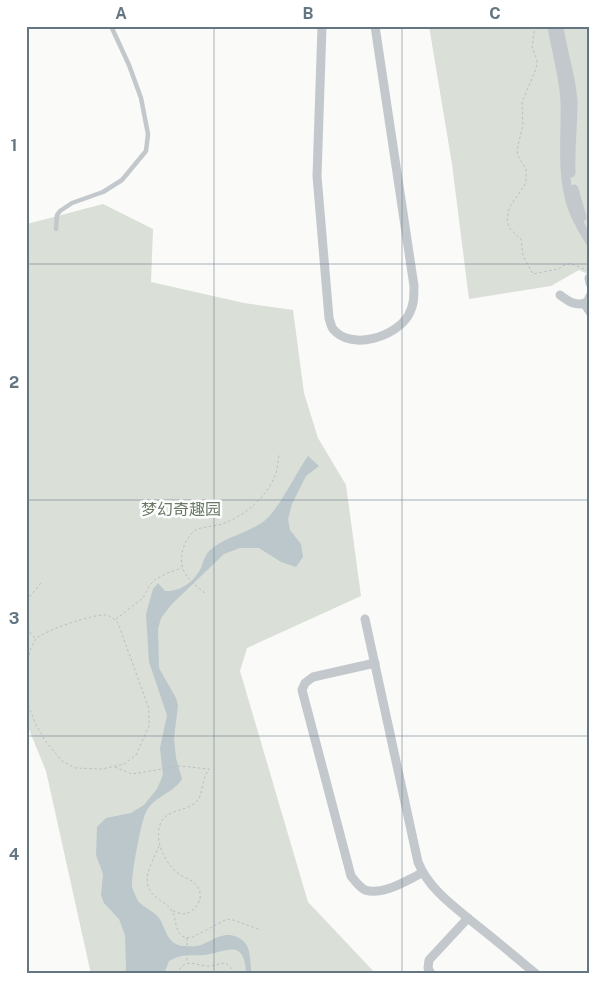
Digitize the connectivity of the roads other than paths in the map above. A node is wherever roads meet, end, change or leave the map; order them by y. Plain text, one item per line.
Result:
1 (111, 26) edge
2 (322, 26) edge
3 (375, 26) edge
4 (552, 26) edge
5 (558, 26) edge
6 (56, 229) dead end
7 (590, 230) edge
8 (590, 242) edge
9 (589, 278) edge
10 (590, 283) edge
11 (560, 295) dead end
12 (587, 299) edge
13 (590, 312) edge
14 (365, 619) dead end
15 (375, 663) junction
16 (422, 873) junction
17 (468, 918) junction
18 (431, 974) edge
19 (536, 974) edge

1 - 6 lane
2 - 3 street
4 - 8 street
5 - 7 street
9 - 10 street
11 - 12 street
12 - 13 street
14 - 15 street
15 - 16 street
15 - 16 street
16 - 17 street
17 - 18 street
17 - 19 street

